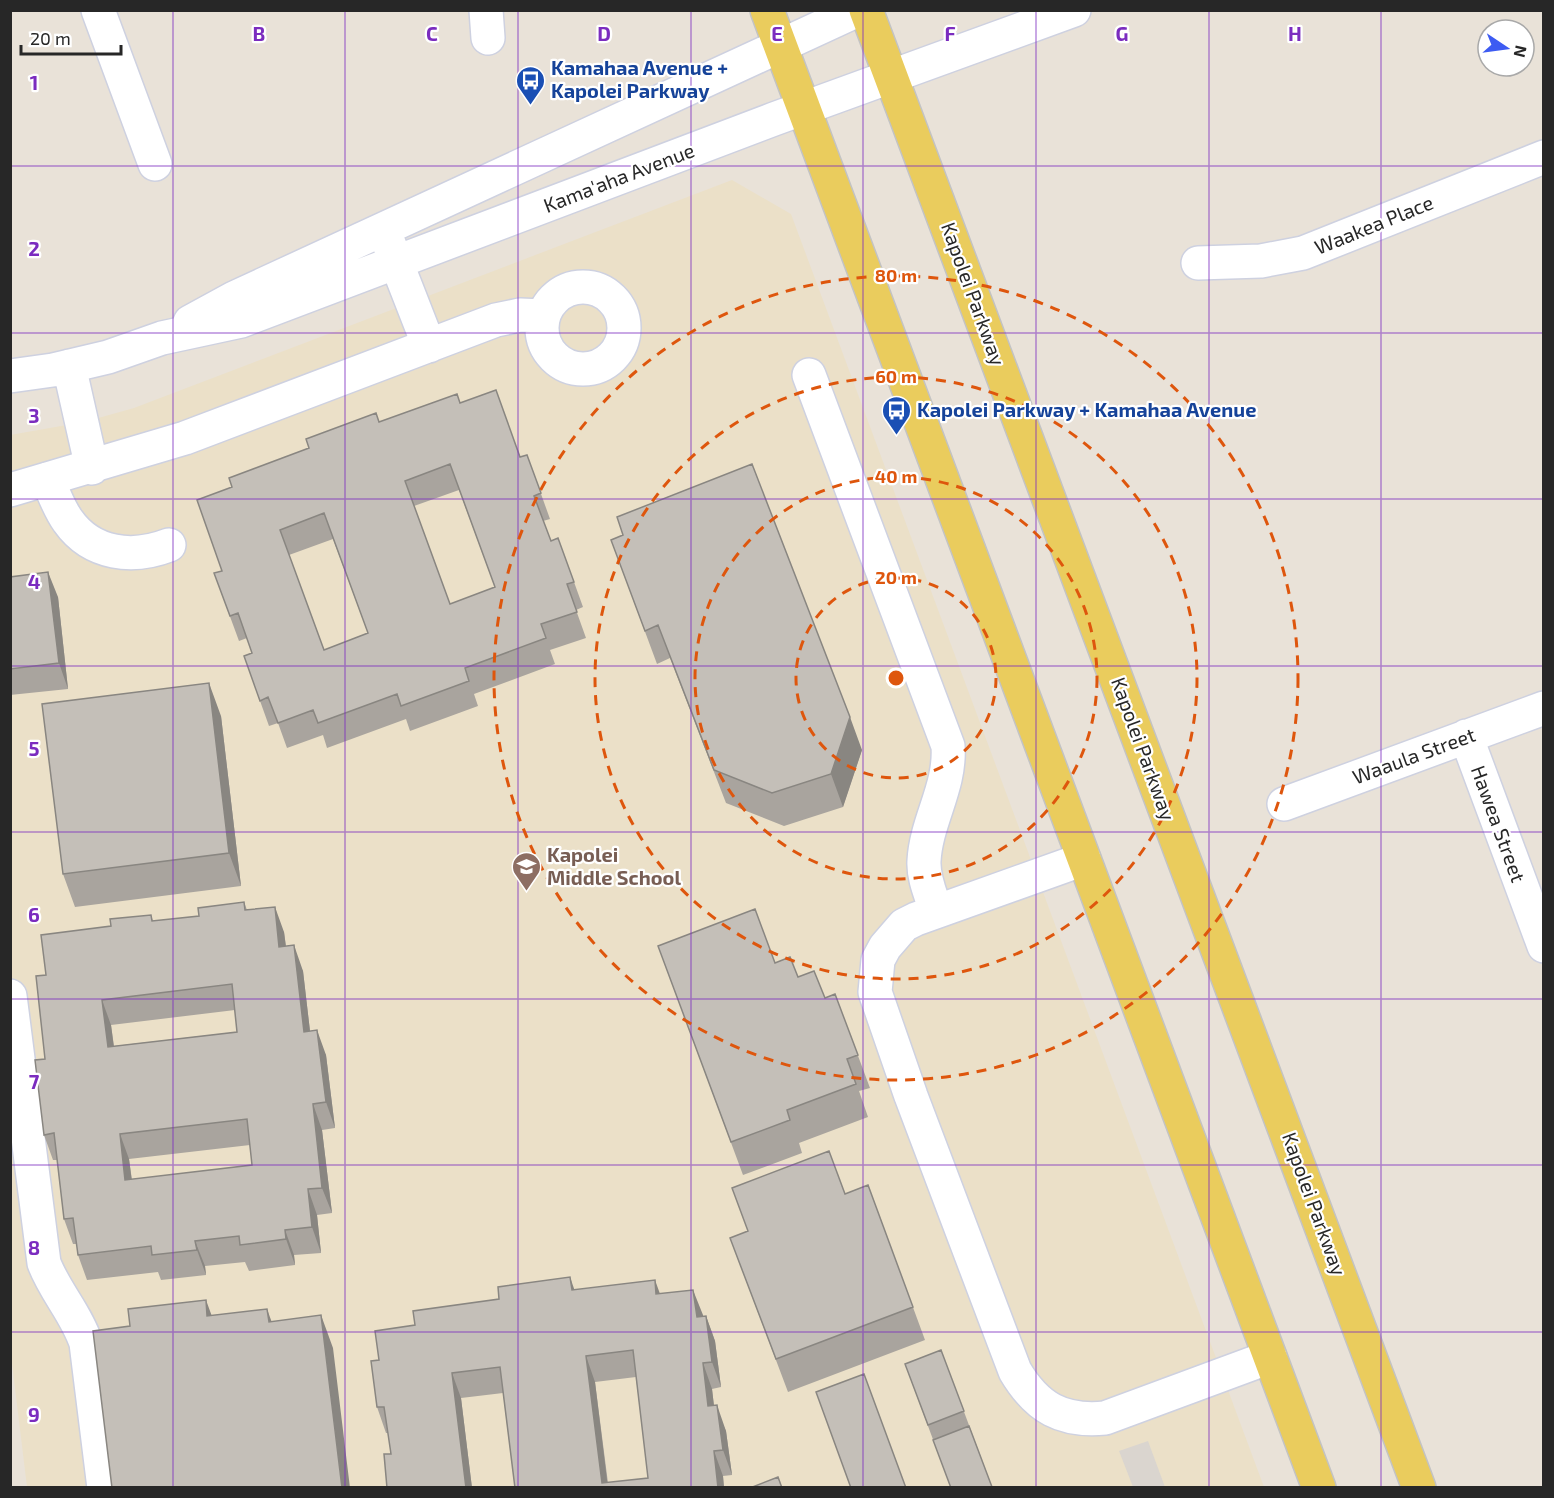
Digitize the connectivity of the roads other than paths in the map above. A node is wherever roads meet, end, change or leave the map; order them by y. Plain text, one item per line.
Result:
1 (98, 10) edge
2 (767, 10) edge
3 (858, 10) edge
4 (866, 10) edge
5 (1074, 10) edge
6 (780, 45) junction
7 (892, 78) junction
8 (804, 109) junction
9 (1544, 157) edge
10 (155, 164) dead end
11 (383, 229) junction
12 (396, 263) junction
13 (1198, 263) dead end
14 (543, 316) dead end
15 (162, 338) junction
16 (429, 346) junction
17 (69, 366) junction
18 (809, 375) dead end
19 (10, 376) edge
20 (92, 468) junction
21 (47, 480) junction
22 (10, 490) edge
23 (169, 545) dead end
24 (1544, 708) edge
25 (1466, 736) junction
26 (1284, 804) dead end
27 (1084, 859) junction
28 (936, 911) junction
29 (1544, 946) edge
30 (10, 996) edge
31 (1270, 1357) junction
32 (104, 1488) edge
33 (1319, 1488) edge
34 (1419, 1488) edge

1 - 10 street
2 - 6 main road
3 - 6 street, Kama'aha Avenue
4 - 7 main road, Kapolei Parkway
5 - 7 street, Kama'aha Avenue
6 - 8 main road
6 - 11 street, Kama'aha Avenue
7 - 8 street, Kama'aha Avenue
7 - 34 main road, Kapolei Parkway
8 - 12 street, Kama'aha Avenue
8 - 27 main road
9 - 13 street, Waakea Place
11 - 12 street
11 - 15 street, Kama'aha Avenue
12 - 15 street, Kama'aha Avenue
12 - 16 street
14 - 16 street
15 - 17 street, Kama'aha Avenue
16 - 20 street
17 - 19 street, Kama'aha Avenue
17 - 20 street
18 - 28 street
20 - 21 street
21 - 22 street
21 - 23 street
24 - 25 street, Waaula Street
25 - 26 street, Waaula Street
25 - 29 street, Hawea Street
27 - 28 street
27 - 31 main road
28 - 31 street
30 - 32 street
31 - 33 main road

